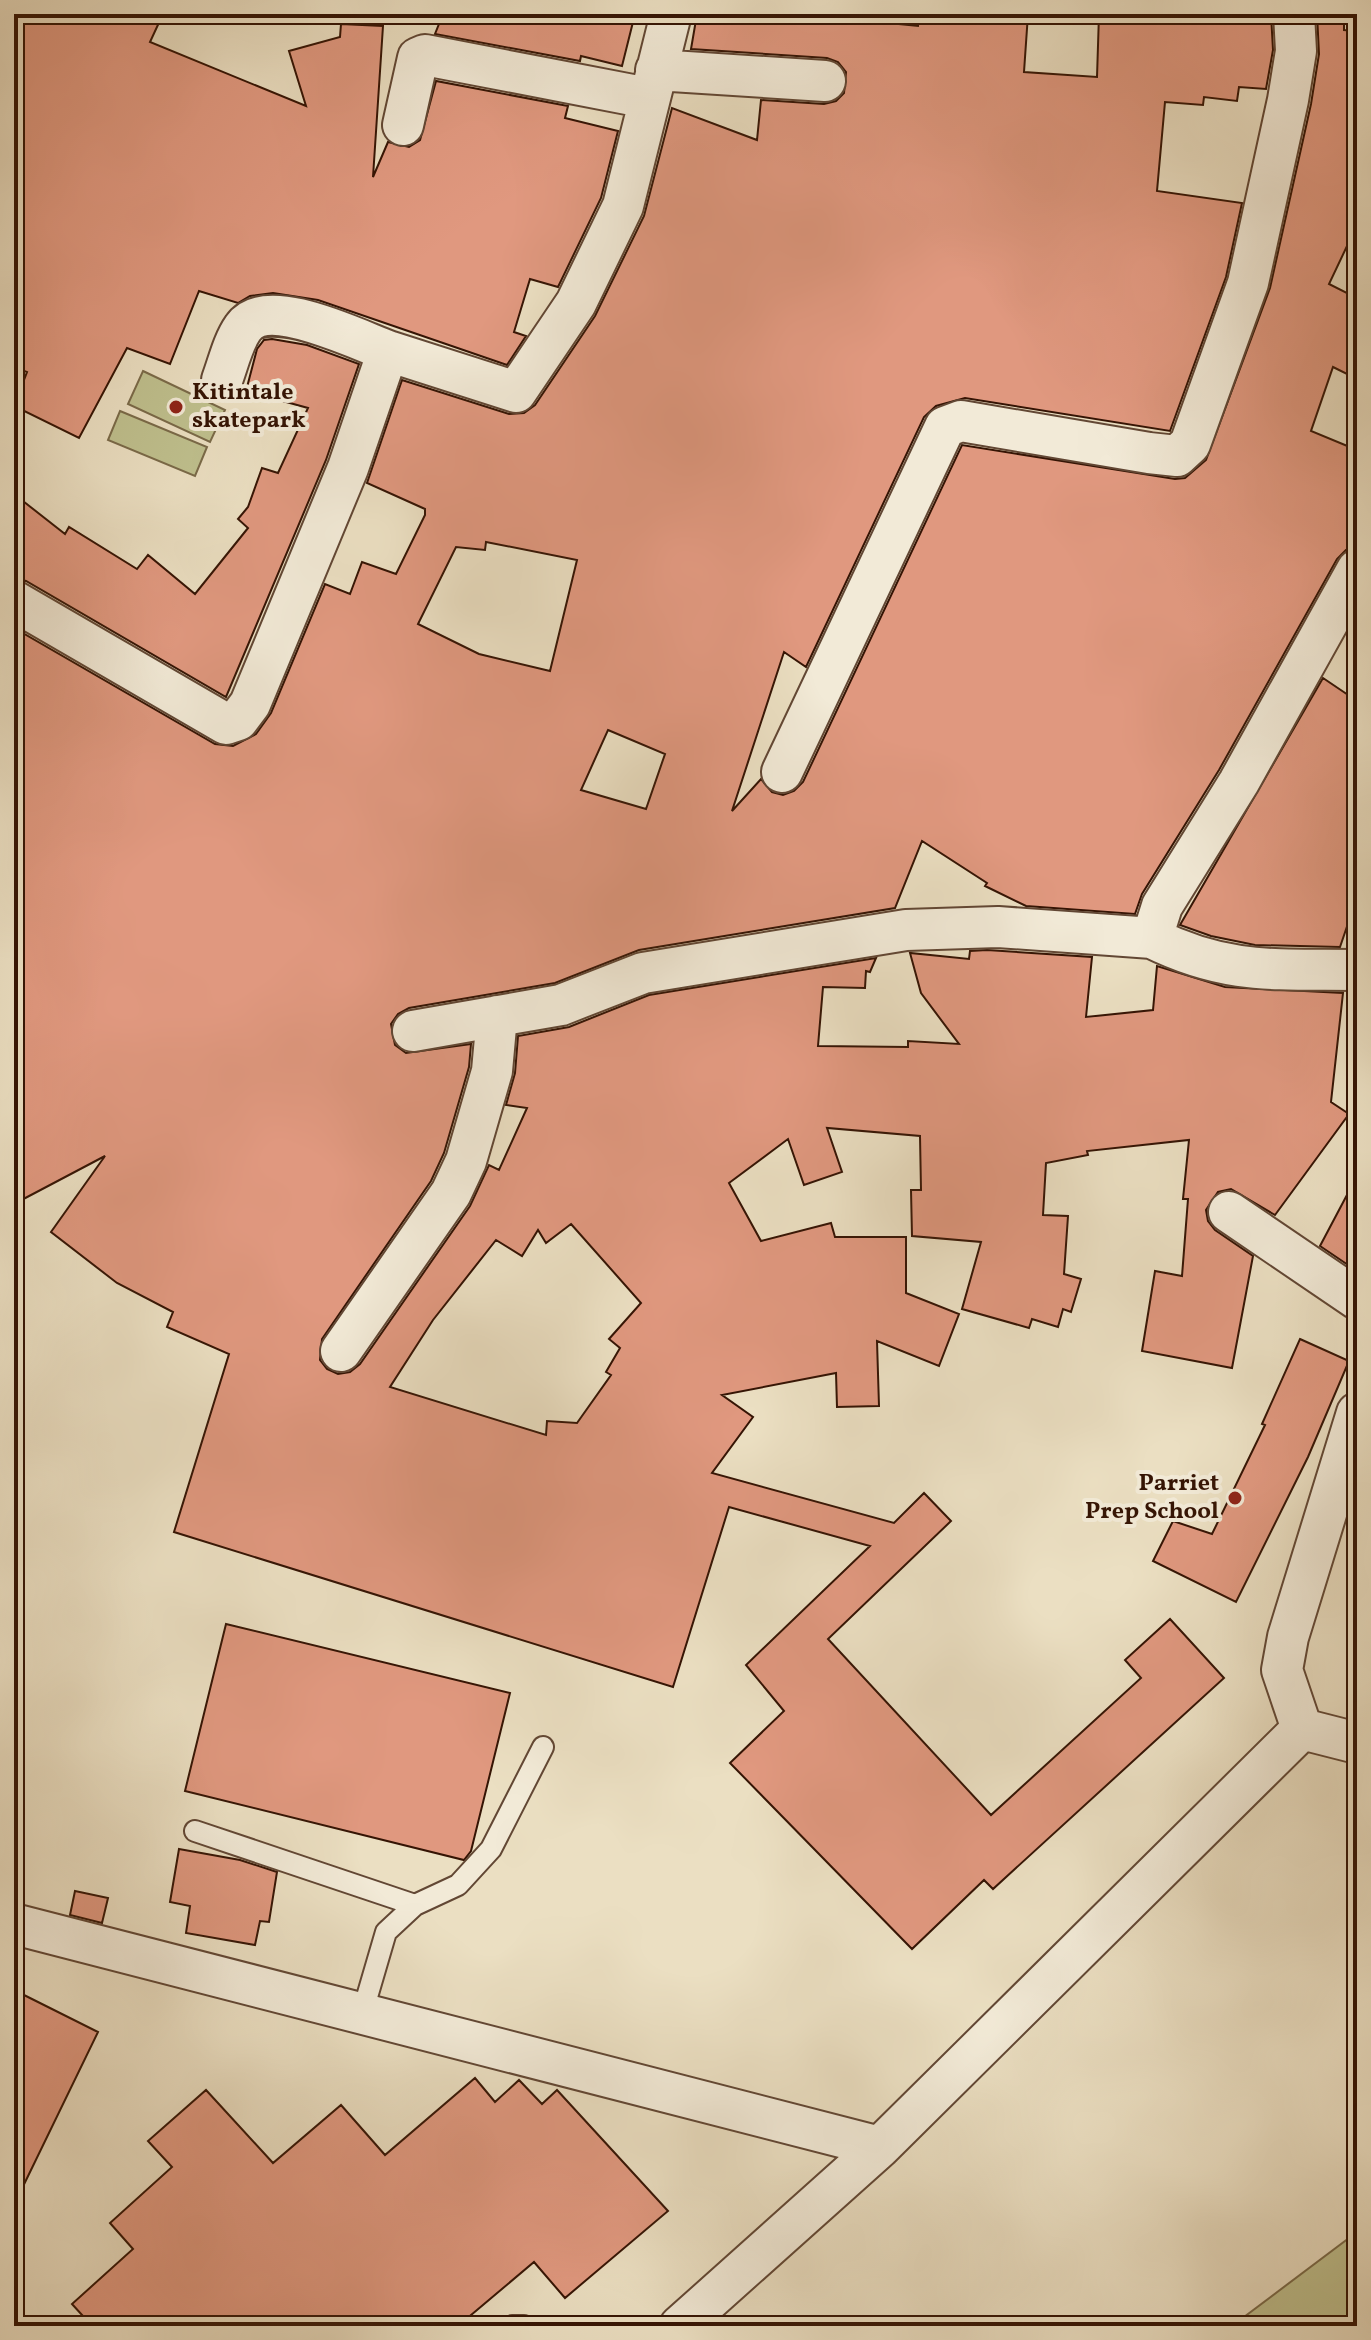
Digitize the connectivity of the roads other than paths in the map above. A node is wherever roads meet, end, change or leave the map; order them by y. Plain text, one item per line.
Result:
1 (671, 14) edge
2 (1294, 14) edge
3 (825, 81) dead end
4 (652, 84) junction
5 (403, 125) dead end
6 (388, 351) junction
7 (222, 380) dead end
8 (1357, 570) edge
9 (14, 601) edge
10 (782, 772) dead end
11 (1152, 938) junction
12 (1357, 970) edge
13 (497, 1016) junction
14 (413, 1031) dead end
15 (1229, 1212) dead end
16 (1357, 1299) edge
17 (341, 1351) dead end
18 (1357, 1413) edge
19 (1302, 1729) junction
20 (1357, 1743) edge
21 (543, 1747) dead end
22 (195, 1831) dead end
23 (415, 1905) junction
24 (14, 1924) edge
25 (362, 2014) junction
26 (880, 2147) junction
27 (512, 2326) edge
28 (524, 2326) edge
29 (680, 2326) edge

1 - 4 street
2 - 10 street
3 - 4 street
4 - 5 street
4 - 6 street
6 - 7 street
6 - 9 street
8 - 11 street
11 - 12 street
11 - 13 street
13 - 14 street
13 - 17 street
15 - 16 street
18 - 19 street
19 - 20 street
19 - 26 street
21 - 23 lane
22 - 23 lane
23 - 25 lane
24 - 25 street
25 - 26 street
26 - 29 street
27 - 28 lane

